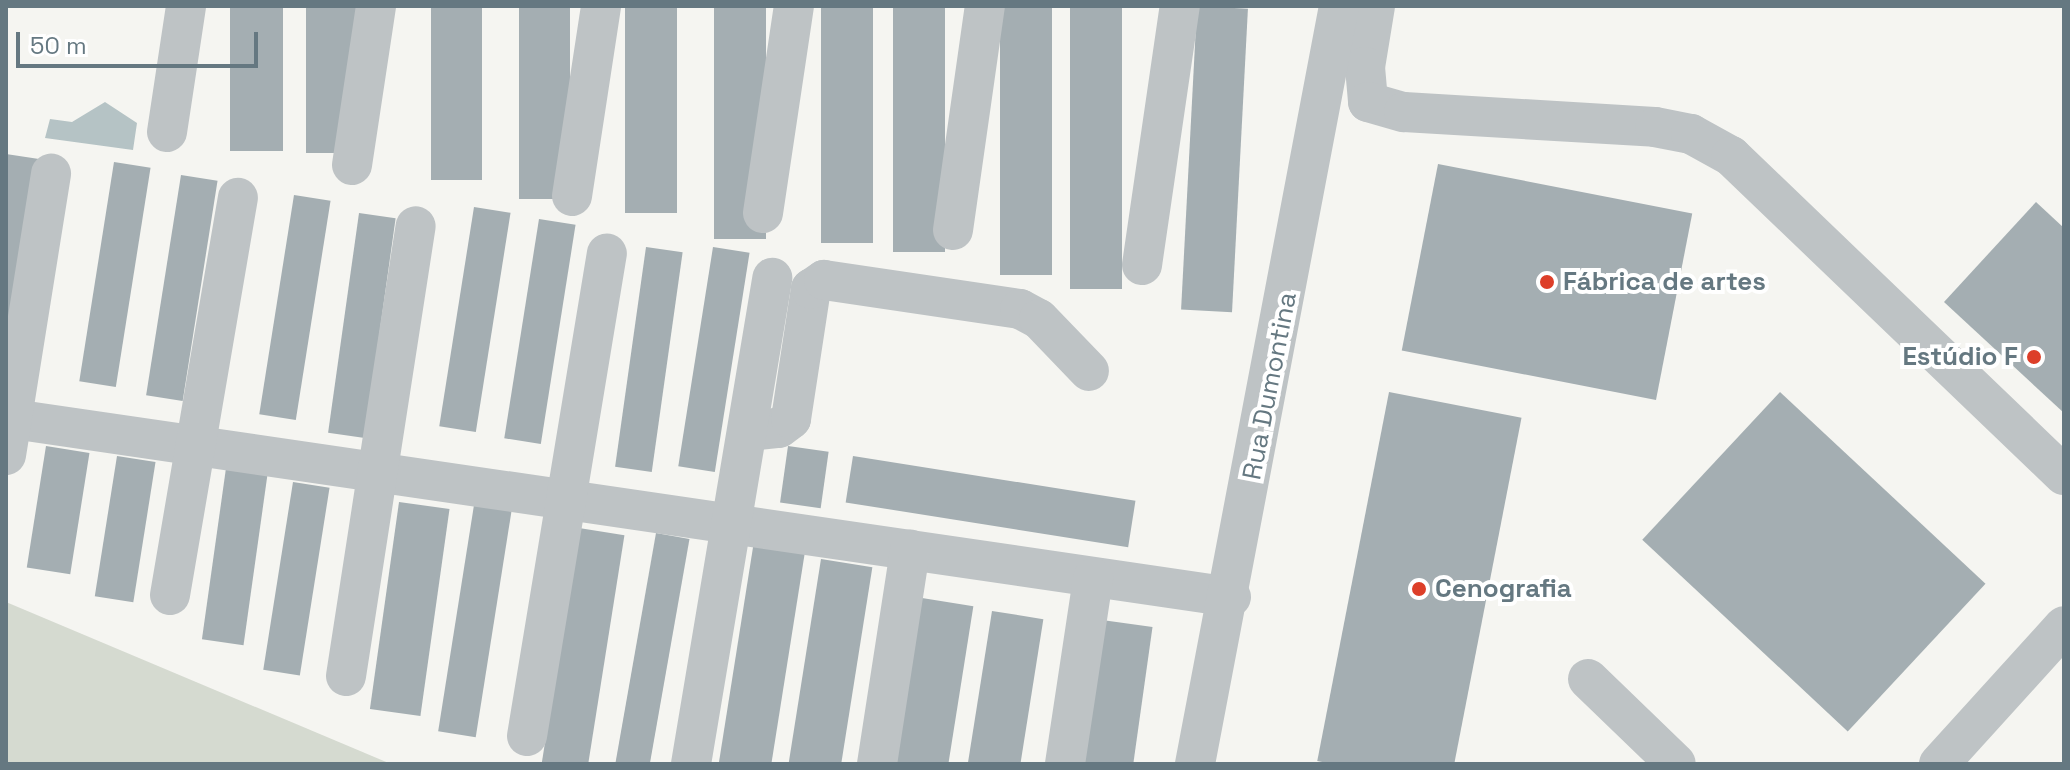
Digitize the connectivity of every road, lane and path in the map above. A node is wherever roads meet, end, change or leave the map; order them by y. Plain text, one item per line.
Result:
1 (186, 6) edge
2 (376, 6) edge
3 (601, 6) edge
4 (794, 6) edge
5 (985, 6) edge
6 (1180, 6) edge
7 (1339, 6) edge
8 (1375, 6) edge
9 (167, 132) dead end
10 (352, 165) dead end
11 (51, 174) dead end
12 (572, 196) dead end
13 (238, 198) dead end
14 (763, 213) dead end
15 (416, 226) dead end
16 (953, 230) dead end
17 (607, 254) dead end
18 (1142, 265) dead end
19 (772, 278) dead end
20 (1089, 371) dead end
21 (8, 431) edge
22 (748, 431) junction
23 (199, 443) junction
24 (377, 471) junction
25 (2064, 475) edge
26 (566, 503) junction
27 (733, 523) junction
28 (910, 550) junction
29 (1093, 578) junction
30 (170, 595) dead end
31 (1231, 597) junction
32 (2064, 626) edge
33 (346, 676) dead end
34 (1588, 679) dead end
35 (527, 736) dead end
36 (691, 764) edge
37 (877, 764) edge
38 (1065, 764) edge
39 (1195, 764) edge
40 (1676, 764) edge
41 (1939, 764) edge

1 - 9 street
2 - 10 street
3 - 12 street
4 - 14 street
5 - 16 street
6 - 18 street
7 - 31 street, Rua Dumontina
8 - 25 street
11 - 21 street
13 - 23 street
15 - 24 street
17 - 26 street
19 - 22 street
20 - 22 street
21 - 23 street
22 - 27 street
23 - 24 street
23 - 30 street
24 - 26 street
24 - 33 street
26 - 27 street
26 - 35 street
27 - 28 street
27 - 36 street
28 - 29 street
28 - 37 street
29 - 31 street
29 - 38 street
31 - 39 street, Rua Dumontina
32 - 41 street
34 - 40 street

